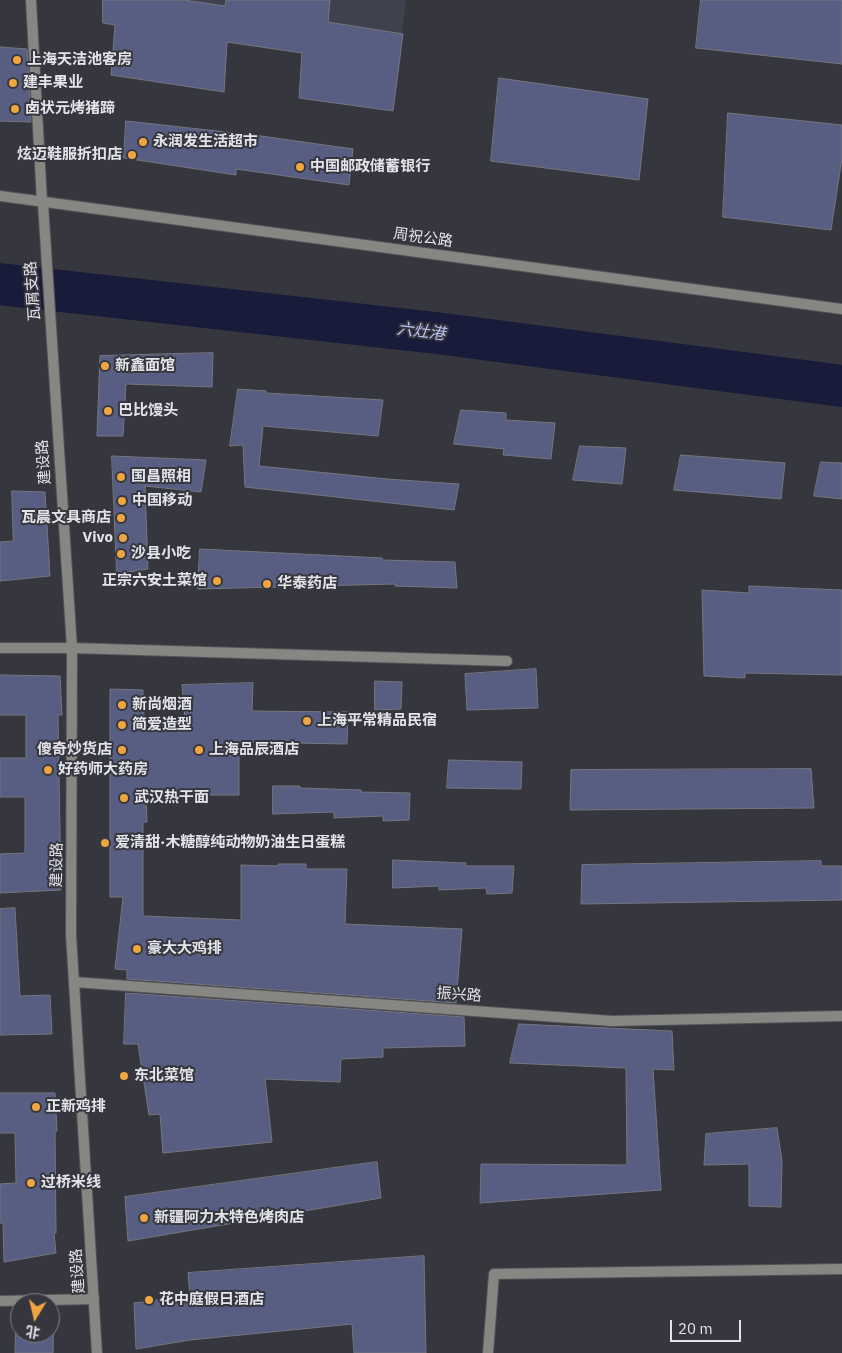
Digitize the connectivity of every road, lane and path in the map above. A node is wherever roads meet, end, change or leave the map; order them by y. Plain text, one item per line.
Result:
1 (31, 0) edge
2 (0, 196) edge
3 (42, 203) junction
4 (842, 309) edge
5 (54, 378) joint
6 (0, 648) edge
7 (72, 648) junction
8 (507, 661) dead end
9 (74, 982) junction
10 (842, 1016) edge
11 (842, 1269) edge
12 (94, 1299) junction
13 (0, 1301) edge
14 (97, 1353) edge
15 (488, 1353) edge

1 - 3 street
2 - 3 street, 周祝公路
3 - 4 street, 周祝公路
3 - 5 street, 瓦屑支路
5 - 7 street, 建设路
6 - 7 street
7 - 8 street
7 - 9 street, 建设路
9 - 10 street, 振兴路
9 - 12 street, 建设路
11 - 15 street
12 - 13 street
12 - 14 street, 建设路

